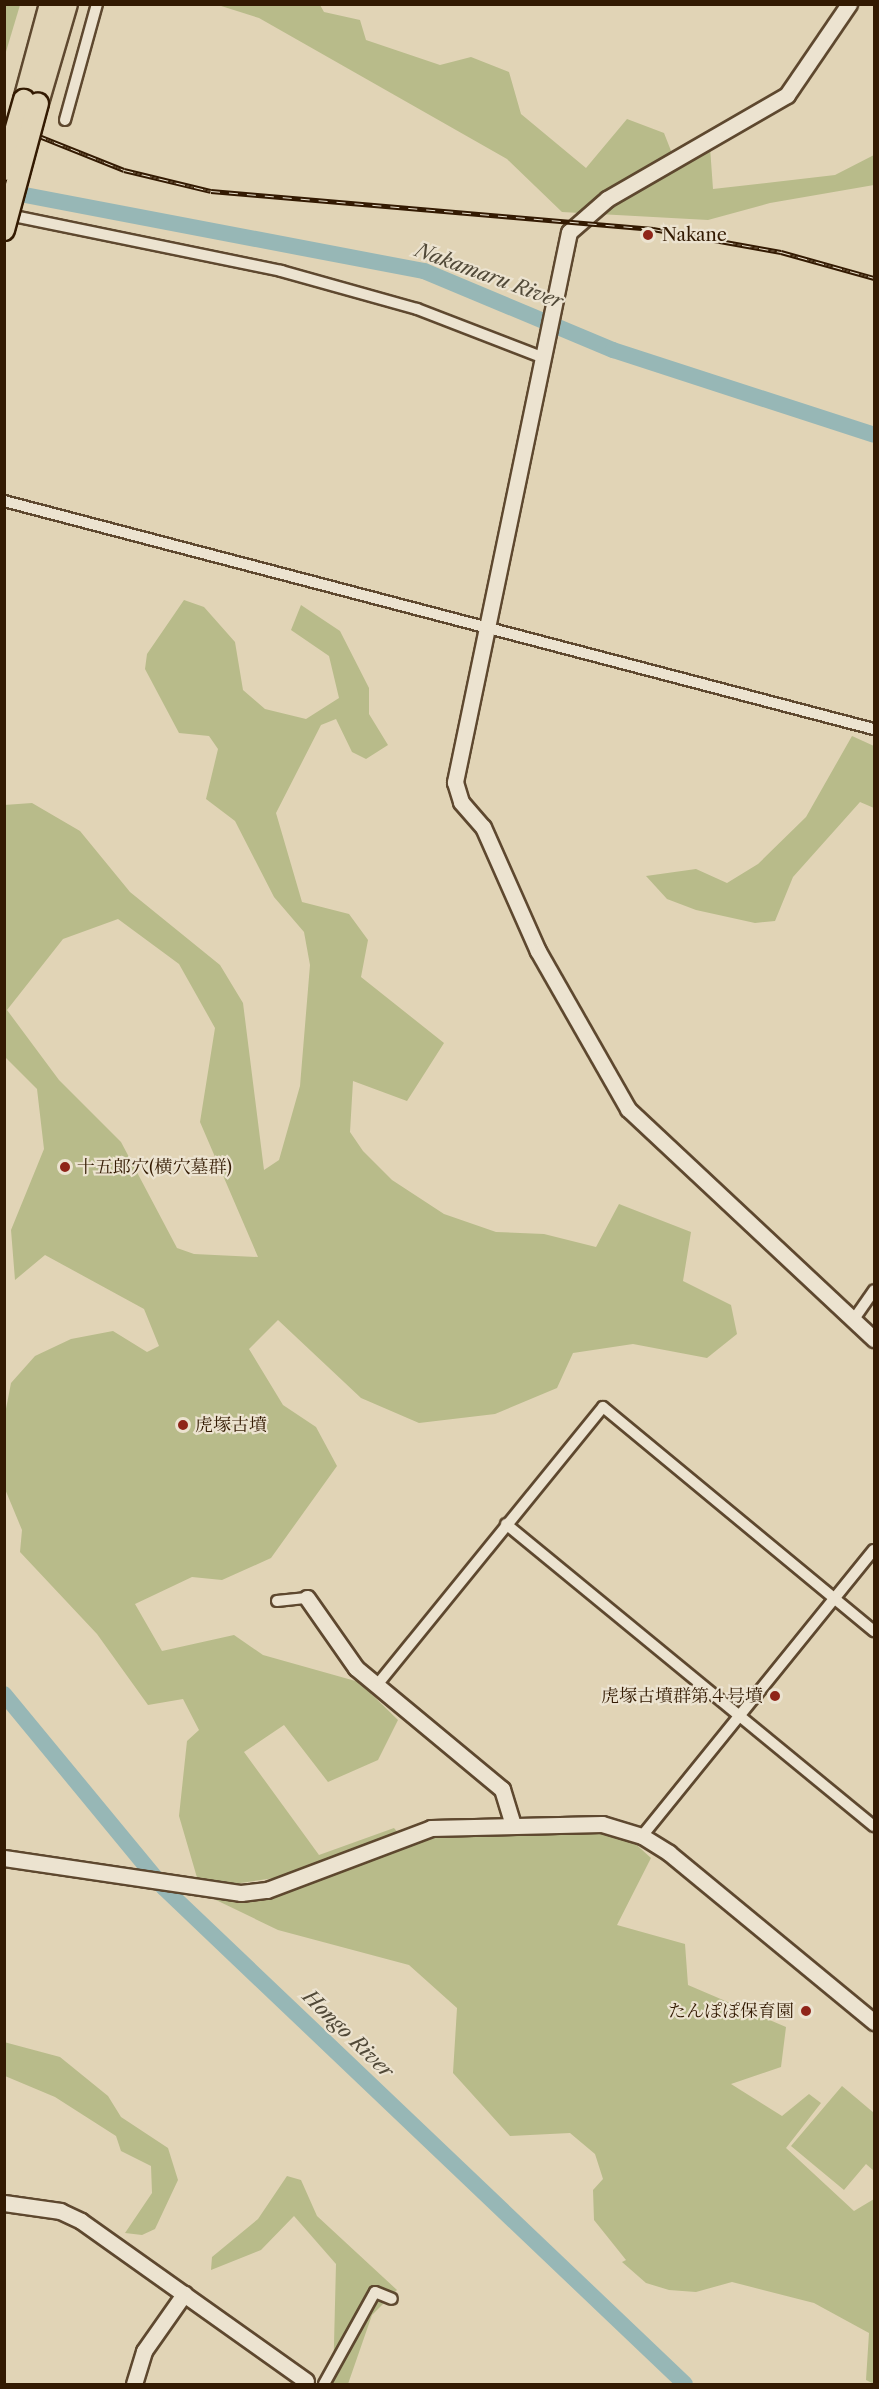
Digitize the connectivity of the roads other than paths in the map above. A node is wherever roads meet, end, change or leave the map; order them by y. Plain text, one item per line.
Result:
1 (50, 4) edge
2 (67, 4) edge
3 (97, 4) edge
4 (849, 4) edge
5 (31, 101) junction
6 (65, 120) dead end
7 (4, 170) edge
8 (4, 214) edge
9 (4, 230) edge
10 (544, 358) junction
11 (4, 501) edge
12 (487, 629) junction
13 (874, 729) edge
14 (874, 1290) edge
15 (854, 1319) junction
16 (874, 1339) edge
17 (506, 1524) junction
18 (874, 1550) edge
19 (307, 1598) joint
20 (835, 1599) junction
21 (277, 1601) dead end
22 (874, 1631) edge
23 (377, 1685) junction
24 (739, 1716) junction
25 (512, 1822) junction
26 (874, 1826) edge
27 (642, 1836) junction
28 (4, 1858) edge
29 (874, 2022) edge
30 (4, 2203) edge
31 (184, 2294) junction
32 (392, 2299) dead end
33 (309, 2383) edge
34 (134, 2385) edge
35 (324, 2385) edge

1 - 5 highway
2 - 5 highway
3 - 6 street
4 - 10 street
5 - 7 highway, bridge
5 - 9 highway, bridge
8 - 10 street
10 - 12 street
11 - 12 street
12 - 13 street
12 - 15 street
14 - 15 street
15 - 16 street
17 - 20 street
17 - 23 street
17 - 24 street
18 - 20 street
19 - 21 street
19 - 23 street
20 - 22 street
20 - 24 street
23 - 25 street
24 - 26 street
24 - 27 street
25 - 27 street
25 - 28 street
27 - 29 street
30 - 31 street
31 - 33 street
31 - 34 street
32 - 35 street

